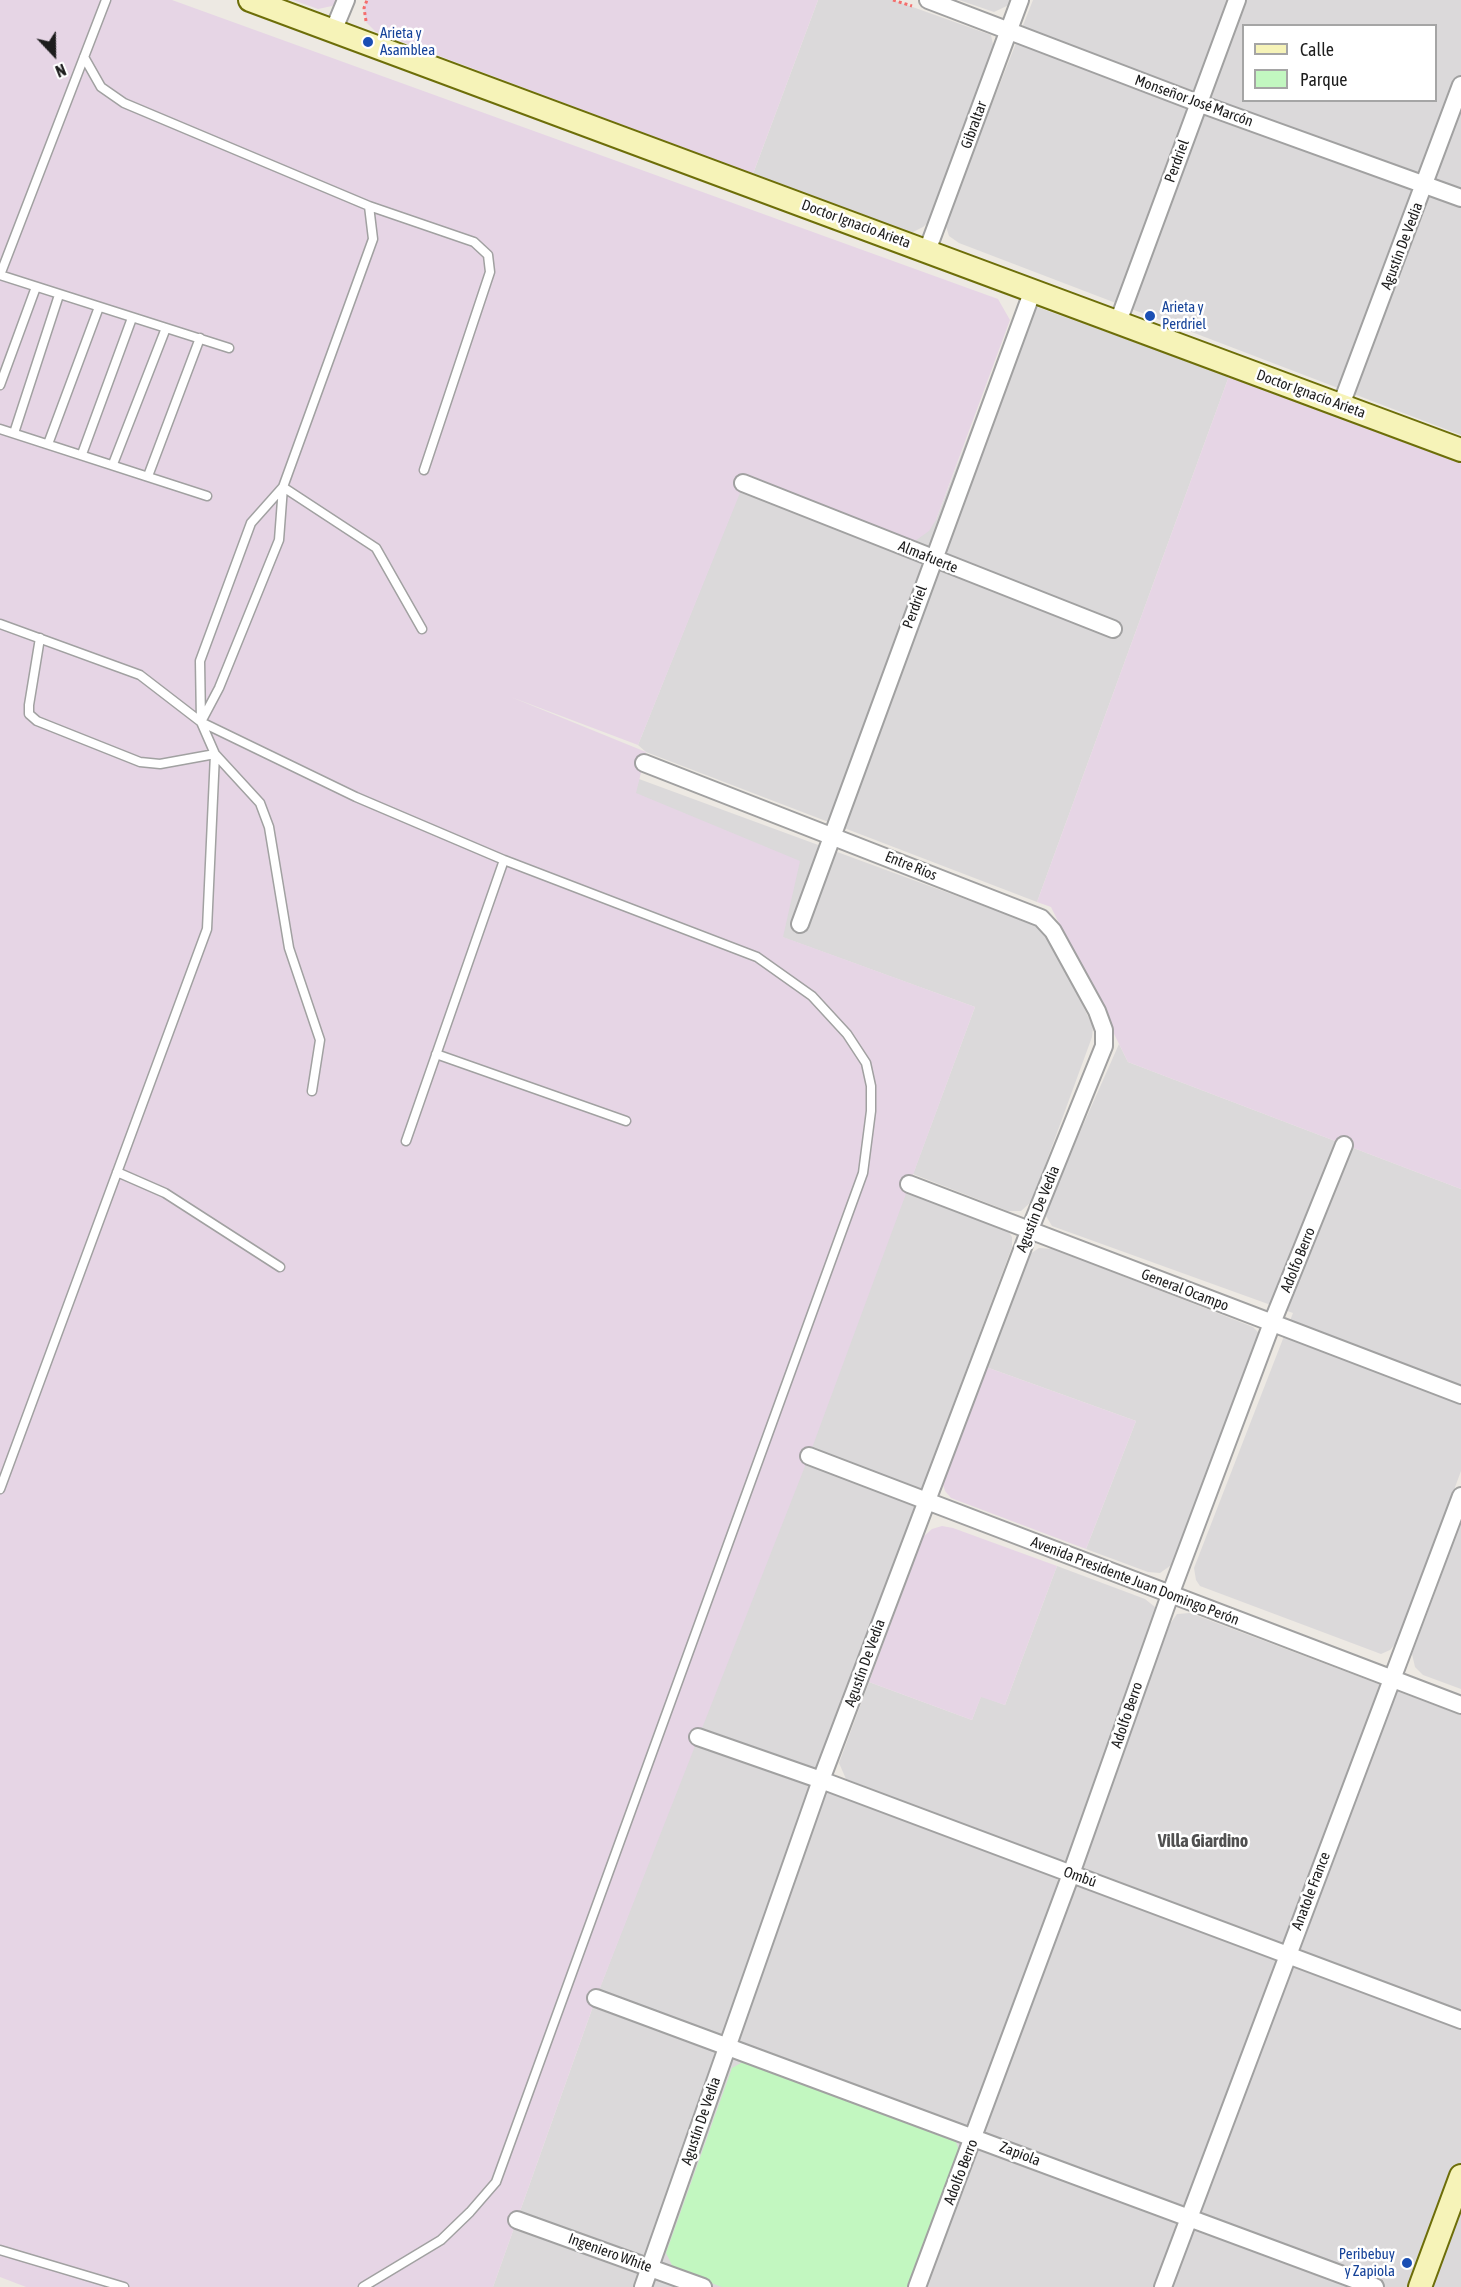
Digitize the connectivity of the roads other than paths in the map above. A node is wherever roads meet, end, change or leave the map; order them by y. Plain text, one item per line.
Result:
1 (106, 0) edge
2 (250, 0) edge
3 (346, 0) edge
4 (1020, 0) edge
5 (1237, 0) edge
6 (921, 3) edge
7 (334, 29) junction
8 (1009, 32) junction
9 (84, 57) junction
10 (1461, 85) edge
11 (1198, 103) junction
12 (1426, 185) junction
13 (1461, 198) edge
14 (369, 206) junction
15 (927, 251) junction
16 (36, 287) junction
17 (1033, 290) junction
18 (59, 295) junction
19 (99, 307) junction
20 (132, 318) junction
21 (1118, 322) junction
22 (166, 328) junction
23 (200, 339) junction
24 (230, 348) dead end
25 (0, 385) edge
26 (1341, 405) junction
27 (0, 429) edge
28 (14, 433) junction
29 (48, 444) junction
30 (1461, 450) edge
31 (82, 454) junction
32 (113, 464) junction
33 (424, 470) dead end
34 (148, 476) junction
35 (744, 483) dead end
36 (283, 487) junction
37 (207, 496) dead end
38 (933, 560) junction
39 (0, 624) edge
40 (422, 629) dead end
41 (1113, 629) dead end
42 (40, 638) junction
43 (201, 722) junction
44 (215, 754) junction
45 (644, 763) dead end
46 (832, 834) junction
47 (504, 860) junction
48 (800, 924) dead end
49 (1104, 1046) joint
50 (436, 1054) junction
51 (312, 1091) dead end
52 (626, 1121) dead end
53 (406, 1141) dead end
54 (1344, 1145) dead end
55 (117, 1172) junction
56 (909, 1184) dead end
57 (1029, 1229) junction
58 (280, 1267) dead end
59 (1272, 1323) junction
60 (1461, 1395) edge
61 (809, 1456) dead end
62 (0, 1489) edge
63 (1461, 1496) edge
64 (926, 1500) junction
65 (1170, 1595) junction
66 (1392, 1681) junction
67 (1461, 1705) edge
68 (698, 1737) dead end
69 (821, 1780) junction
70 (1071, 1874) junction
71 (1287, 1954) junction
72 (596, 1998) dead end
73 (1461, 2020) edge
74 (727, 2046) junction
75 (974, 2137) junction
76 (1461, 2176) edge
77 (1189, 2218) junction
78 (517, 2220) dead end
79 (0, 2250) edge
80 (650, 2268) junction
81 (124, 2287) edge
82 (363, 2287) edge
83 (643, 2287) edge
84 (703, 2287) edge
85 (917, 2287) edge
86 (1163, 2287) edge
87 (1375, 2287) edge
88 (1420, 2287) edge

1 - 9 lane
2 - 7 street, Doctor Ignacio Arieta
3 - 7 street
4 - 8 street, Gibraltar
5 - 11 street, Perdriel
6 - 8 street, Monseñor José Marcón
7 - 15 street, Doctor Ignacio Arieta
8 - 11 street, Monseñor José Marcón
8 - 15 street, Gibraltar
9 - 14 lane
9 - 16 lane
10 - 12 street, Agustín De Vedia
11 - 12 street, Monseñor José Marcón
11 - 21 street, Perdriel
12 - 13 street, Monseñor José Marcón
12 - 26 street, Agustín De Vedia
14 - 33 lane
14 - 36 lane
15 - 17 street, Doctor Ignacio Arieta
16 - 18 lane
16 - 25 lane
17 - 21 street, Doctor Ignacio Arieta
17 - 38 street, Perdriel
18 - 19 lane
18 - 28 lane
19 - 20 lane
19 - 29 lane
20 - 22 lane
20 - 31 lane
21 - 26 street, Doctor Ignacio Arieta
22 - 23 lane
22 - 32 lane
23 - 24 lane
23 - 34 lane
26 - 30 street, Doctor Ignacio Arieta
27 - 28 lane
28 - 29 lane
29 - 31 lane
31 - 32 lane
32 - 34 lane
34 - 37 lane
35 - 38 street, Almafuerte
36 - 40 lane
36 - 43 lane
36 - 43 lane
38 - 41 street, Almafuerte
38 - 46 street, Perdriel
39 - 42 lane
42 - 43 lane
42 - 44 lane
43 - 44 lane
43 - 47 lane
44 - 51 lane
44 - 55 lane
45 - 46 street, Entre Ríos
46 - 48 street, Perdriel
46 - 49 street, Entre Ríos
47 - 50 lane
47 - 82 lane
49 - 57 street, Agustín De Vedia
50 - 52 lane
50 - 53 lane
54 - 59 street, Adolfo Berro
55 - 58 lane
55 - 62 lane
56 - 57 street, General Ocampo
57 - 59 street, General Ocampo
57 - 64 street, Agustín De Vedia
59 - 60 street, General Ocampo
59 - 65 street, Adolfo Berro
61 - 64 street, Avenida Presidente Juan Domingo Perón
63 - 66 street, Anatole France
64 - 65 street, Avenida Presidente Juan Domingo Perón
64 - 69 street, Agustín De Vedia
65 - 66 street, Avenida Presidente Juan Domingo Perón
65 - 70 street, Adolfo Berro
66 - 67 street, Avenida Presidente Juan Domingo Perón
66 - 71 street, Anatole France
68 - 69 street, Ombú
69 - 70 street, Ombú
69 - 74 street, Agustín De Vedia
70 - 71 street, Ombú
70 - 75 street, Adolfo Berro
71 - 73 street, Ombú
71 - 77 street, Anatole France
72 - 74 street, Zapiola
74 - 75 street, Zapiola
74 - 80 street, Agustín De Vedia
75 - 77 street, Zapiola
75 - 85 street, Adolfo Berro
76 - 88 street
77 - 86 street, Anatole France
77 - 87 street, Zapiola
78 - 80 street, Ingeniero White
79 - 81 lane
80 - 83 street, Agustín De Vedia
80 - 84 street, Ingeniero White

